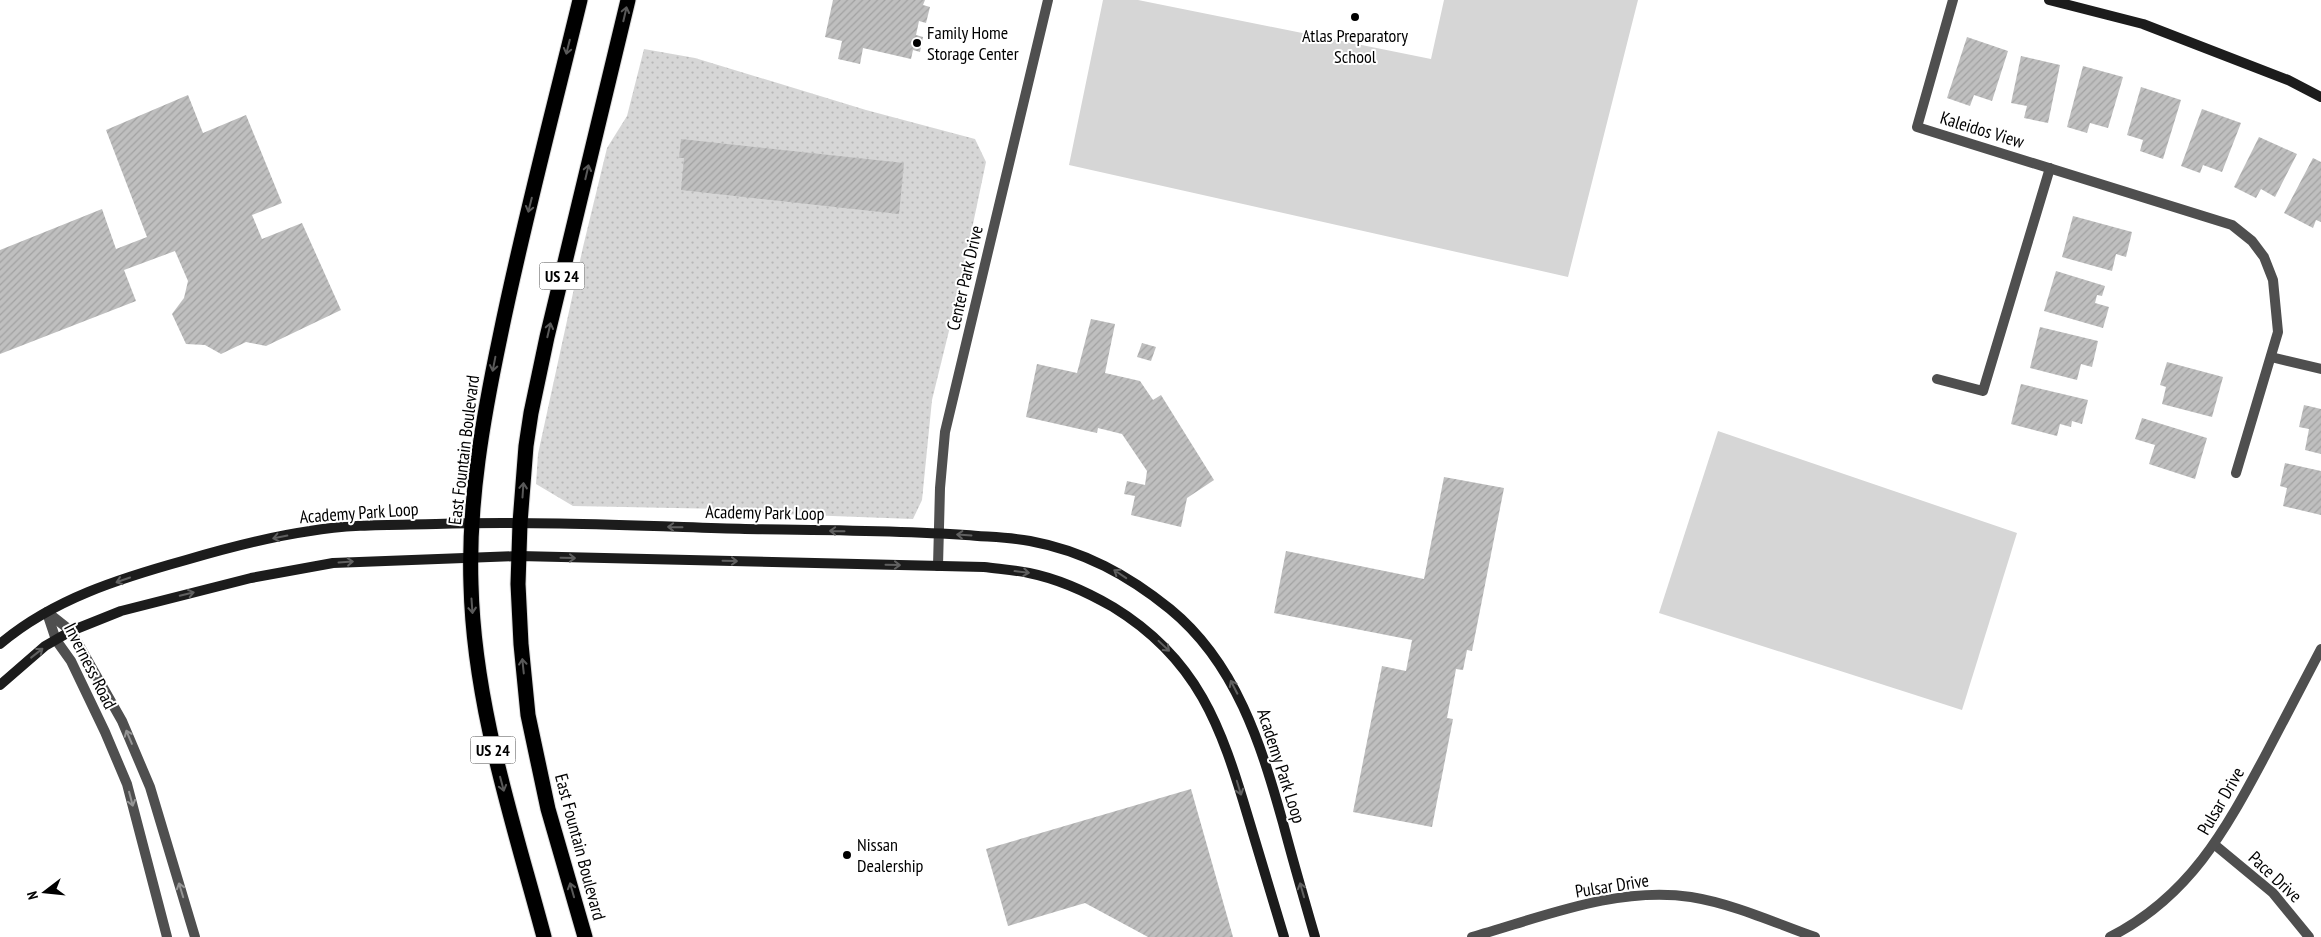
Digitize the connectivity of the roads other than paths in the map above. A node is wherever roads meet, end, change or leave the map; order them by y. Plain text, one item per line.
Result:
1 (580, 0) edge
2 (628, 0) edge
3 (1048, 0) edge
4 (1953, 0) edge
5 (2049, 0) edge
6 (2321, 97) edge
7 (2050, 168) junction
8 (2271, 357) junction
9 (2321, 369) edge
10 (1937, 379) dead end
11 (2236, 473) dead end
12 (473, 523) junction
13 (520, 523) junction
14 (938, 533) junction
15 (519, 556) junction
16 (472, 558) junction
17 (938, 566) junction
18 (46, 612) junction
19 (71, 632) junction
20 (56, 640) junction
21 (0, 644) edge
22 (2321, 649) edge
23 (0, 685) edge
24 (2215, 846) junction
25 (167, 937) edge
26 (195, 937) edge
27 (544, 937) edge
28 (585, 937) edge
29 (1284, 937) edge
30 (1315, 937) edge
31 (1472, 937) edge
32 (1815, 937) edge
33 (2110, 937) edge
34 (2308, 937) edge

1 -> 12 highway, East Fountain Boulevard / US 24
13 -> 2 highway, East Fountain Boulevard / US 24
3 - 14 street, Center Park Drive
4 - 7 street, Kaleidos View
5 - 6 street
7 - 8 street
7 - 10 street
8 - 9 street
8 - 11 street
12 - 13 street, Academy Park Loop
12 - 16 highway, East Fountain Boulevard / US 24
12 -> 18 street, Academy Park Loop
14 -> 13 street, Academy Park Loop
13 - 15 highway, East Fountain Boulevard / US 24
14 - 17 street, Center Park Drive
30 -> 14 street, Academy Park Loop
15 - 16 street
15 -> 17 street
28 -> 15 highway, East Fountain Boulevard / US 24
19 -> 16 street
16 -> 27 highway, East Fountain Boulevard / US 24
17 -> 29 street
18 - 19 street, Inverness Road
18 - 20 street, Inverness Road
18 - 21 street, Academy Park Loop
19 - 20 street
26 -> 19 street, Inverness Road
23 -> 20 street
20 -> 25 street, Inverness Road
22 - 24 street, Pulsar Drive
24 - 33 street, Pulsar Drive
24 - 34 street, Pace Drive
31 - 32 street, Pulsar Drive

